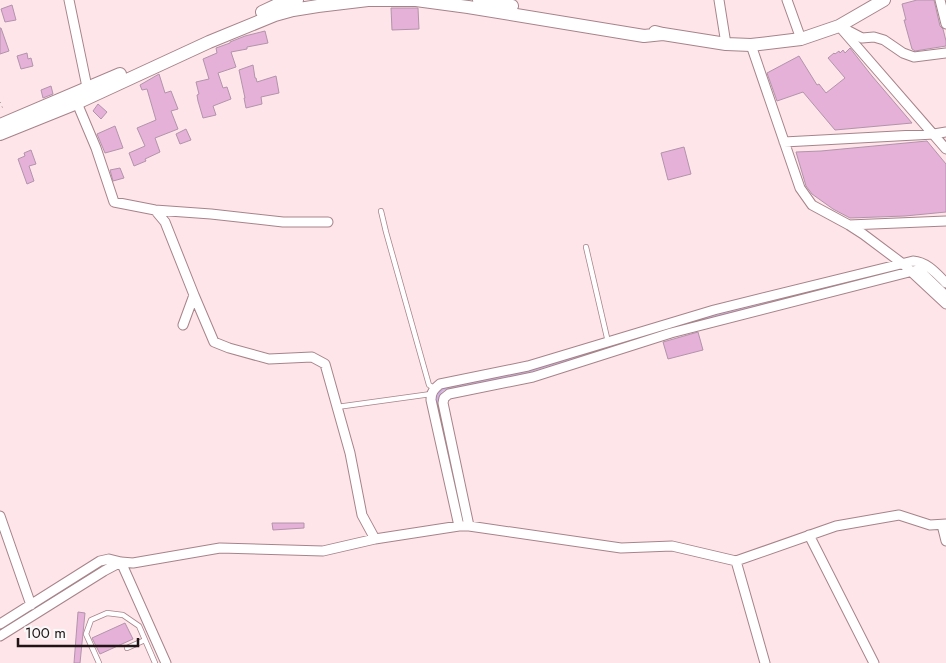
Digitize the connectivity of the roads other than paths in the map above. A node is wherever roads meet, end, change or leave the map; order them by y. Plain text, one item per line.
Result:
1 (69, 0) edge
2 (298, 0) edge
3 (479, 0) edge
4 (719, 0) edge
5 (787, 0) edge
6 (884, 0) edge
7 (940, 0) edge
8 (946, 24) edge
9 (839, 26) junction
10 (663, 34) junction
11 (801, 38) junction
12 (726, 44) junction
13 (751, 45) junction
14 (946, 52) edge
15 (87, 88) junction
16 (77, 103) junction
17 (0, 125) edge
18 (946, 132) edge
19 (0, 134) edge
20 (934, 134) junction
21 (784, 142) junction
22 (946, 149) edge
23 (155, 210) junction
24 (381, 211) dead end
25 (946, 221) edge
26 (328, 222) dead end
27 (849, 225) junction
28 (586, 247) dead end
29 (903, 264) junction
30 (911, 271) junction
31 (946, 283) edge
32 (194, 295) junction
33 (946, 296) edge
34 (946, 304) edge
35 (183, 326) dead end
36 (670, 328) junction
37 (608, 342) junction
38 (433, 391) junction
39 (337, 407) junction
40 (0, 516) edge
41 (944, 525) edge
42 (459, 526) junction
43 (469, 526) junction
44 (809, 535) junction
45 (375, 539) junction
46 (946, 540) edge
47 (736, 561) junction
48 (121, 562) junction
49 (31, 605) junction
50 (0, 624) edge
51 (0, 636) edge
52 (145, 640) junction
53 (127, 648) dead end
54 (99, 663) edge
55 (155, 663) edge
56 (166, 663) edge
57 (765, 663) edge
58 (874, 663) edge

1 - 15 street
2 - 15 main road
3 - 10 main road
4 - 12 street
5 - 11 street
6 - 9 main road
7 - 8 street
9 - 11 main road
9 - 14 street
9 - 20 street
10 - 12 main road
10 - 16 main road
11 - 13 main road
12 - 13 main road
13 - 21 street
15 - 17 main road
16 - 19 main road
16 - 23 street
18 - 20 street
20 - 21 street
20 - 22 street
21 - 27 street
23 - 26 street
23 - 32 street
24 - 38 lane
25 - 27 street
27 - 29 street
28 - 37 lane
29 - 30 street
29 - 31 street
29 - 36 street
30 - 33 street
30 - 34 street
30 - 36 street
32 - 35 street
32 - 39 street
36 - 37 street
36 - 43 street
37 - 38 street
38 - 39 lane
38 - 42 street
39 - 45 street
40 - 49 street
41 - 44 street
41 - 46 street
42 - 43 street
42 - 45 street
43 - 47 street
44 - 47 street
44 - 58 street
45 - 48 street
47 - 57 street
48 - 49 street
48 - 51 street
48 - 56 street
49 - 50 street
52 - 53 lane
52 - 54 lane
52 - 55 lane

